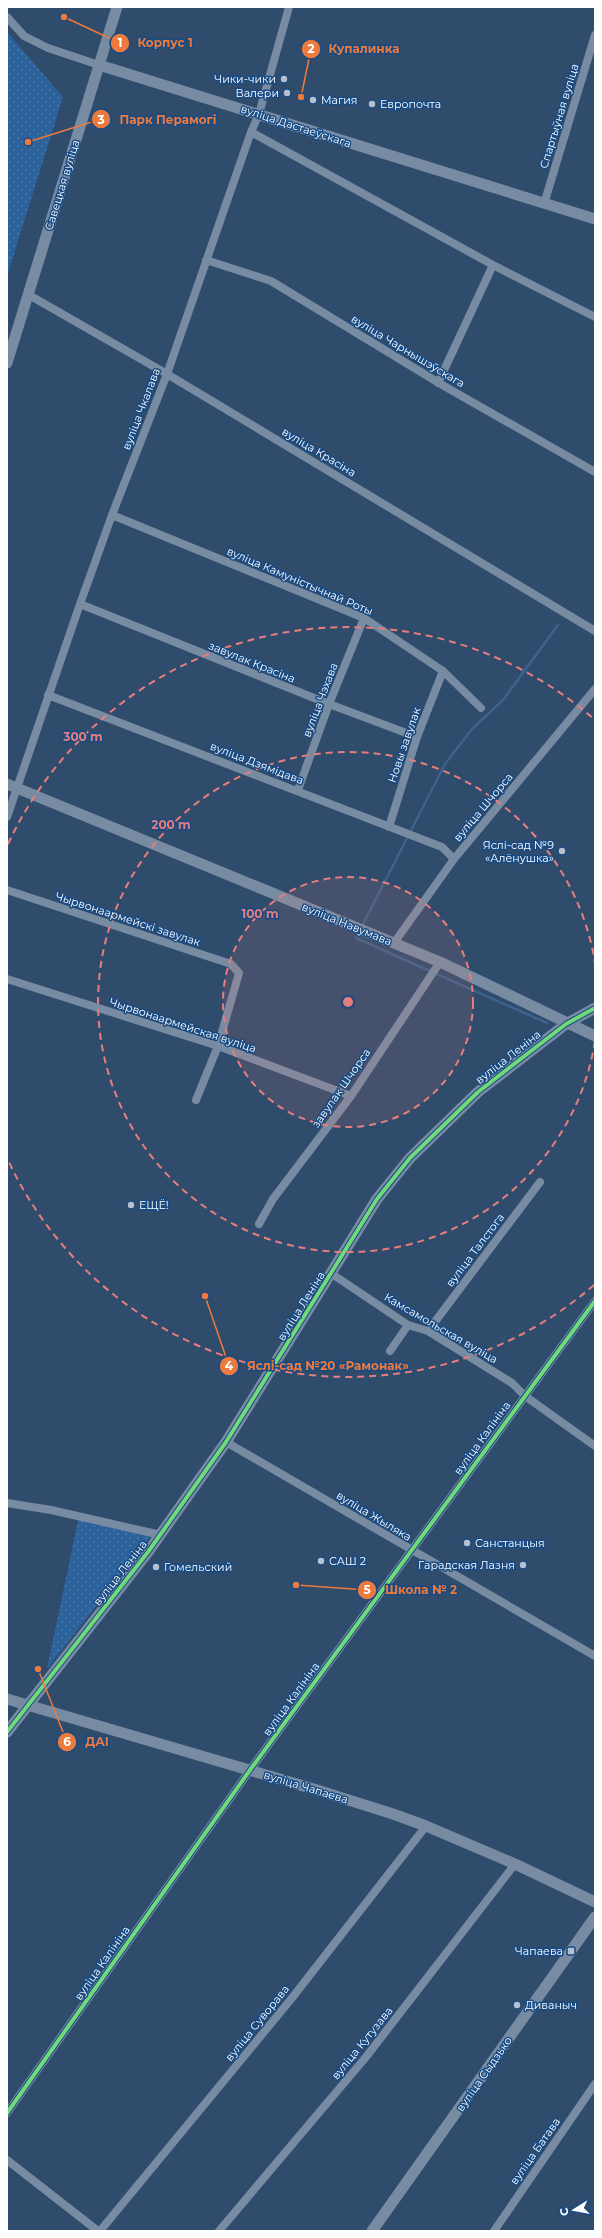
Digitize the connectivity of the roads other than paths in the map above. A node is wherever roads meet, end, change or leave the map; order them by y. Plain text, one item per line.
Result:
1 (117, 7) edge
2 (289, 7) edge
3 (7, 17) edge
4 (595, 34) edge
5 (99, 65) junction
6 (259, 114) junction
7 (251, 132) junction
8 (544, 204) junction
9 (595, 219) edge
10 (206, 260) junction
11 (493, 265) junction
12 (28, 295) junction
13 (595, 317) edge
14 (7, 363) edge
15 (167, 374) junction
16 (438, 383) junction
17 (595, 472) edge
18 (112, 515) junction
19 (80, 604) junction
20 (364, 618) junction
21 (595, 631) edge
22 (443, 671) junction
23 (595, 689) edge
24 (48, 695) junction
25 (329, 704) junction
26 (482, 708) dead end
27 (417, 737) junction
28 (12, 786) edge
29 (298, 790) junction
30 (7, 817) edge
31 (389, 827) junction
32 (454, 859) junction
33 (7, 890) edge
34 (394, 943) junction
35 (440, 962) junction
36 (7, 979) edge
37 (595, 1008) edge
38 (566, 1024) junction
39 (595, 1036) edge
40 (218, 1046) junction
41 (351, 1096) junction
42 (196, 1100) dead end
43 (540, 1182) dead end
44 (259, 1224) dead end
45 (332, 1274) junction
46 (595, 1301) edge
47 (408, 1325) junction
48 (428, 1331) junction
49 (390, 1351) dead end
50 (524, 1396) junction
51 (226, 1442) junction
52 (595, 1446) edge
53 (7, 1503) edge
54 (161, 1535) junction
55 (411, 1550) junction
56 (595, 1656) edge
57 (7, 1699) edge
58 (28, 1704) junction
59 (7, 1732) edge
60 (250, 1770) junction
61 (426, 1826) junction
62 (515, 1864) junction
63 (595, 1902) edge
64 (595, 1918) edge
65 (595, 2084) edge
66 (7, 2113) edge
67 (7, 2160) edge
68 (99, 2231) edge
69 (219, 2231) edge
70 (372, 2231) edge
71 (494, 2231) edge

1 - 5 street, Савецкая вуліца
2 - 6 street, вуліца Чкалава
3 - 5 street, вуліца Дастаеўскага
4 - 8 street, Спартыўная вуліца
5 - 6 street, вуліца Дастаеўскага
5 - 12 street, Савецкая вуліца
6 - 7 street, вуліца Чкалава
6 - 8 street, вуліца Дастаеўскага
7 - 10 street, вуліца Чкалава
7 - 11 street, вуліца Дастаеўскага
8 - 9 street, вуліца Дастаеўскага
10 - 15 street, вуліца Чкалава
10 - 16 street, вуліца Чарнышэўскага
11 - 13 street, вуліца Дастаеўскага
11 - 16 street
12 - 14 street, Савецкая вуліца
12 - 15 street, вуліца Красіна
15 - 18 street, вуліца Чкалава
15 - 21 street, вуліца Красіна
16 - 17 street, вуліца Чарнышэўскага
18 - 19 street, вуліца Чкалава
18 - 20 street, вуліца Камуністычнай Роты
19 - 24 street, вуліца Чкалава
19 - 25 street, завулак Красіна
20 - 22 street, вуліца Камуністычнай Роты
20 - 25 street, вуліца Чэхава
22 - 26 street, вуліца Камуністычнай Роты
22 - 27 street, Новы завулак
23 - 32 street, вуліца Шчорса
24 - 28 street, вуліца Чкалава
24 - 29 street, вуліца Дзямідава
25 - 27 street, завулак Красіна
25 - 29 street, вуліца Чэхава
27 - 31 street, Новы завулак
28 - 30 street, вуліца Чкалава
28 - 34 street, вуліца Навумава
29 - 31 street, вуліца Дзямідава
31 - 32 street, вуліца Дзямідава
32 - 34 street, вуліца Шчорса
33 - 40 street, Чырвонаармейскі завулак
34 - 35 street, вуліца Навумава
35 - 38 street, вуліца Навумава
35 - 41 street, завулак Шчорса
36 - 40 street, Чырвонаармейская вуліца
37 - 38 street, вуліца Леніна
38 - 39 street, вуліца Навумава
38 - 45 street, вуліца Леніна
40 - 41 street, Чырвонаармейская вуліца
40 - 42 street
41 - 44 street, завулак Шчорса
43 - 48 street, вуліца Талстога
45 - 47 street, Камсамольская вуліца
45 - 51 street, вуліца Леніна
46 - 50 street, вуліца Калініна
47 - 48 street, Камсамольская вуліца
47 - 49 street
48 - 50 street, Камсамольская вуліца
50 - 52 street, Камсамольская вуліца
50 - 55 street, вуліца Калініна
51 - 54 street, вуліца Леніна
51 - 55 street, вуліца Жыляка
53 - 54 street
54 - 58 street, вуліца Леніна
55 - 56 street, вуліца Жыляка
55 - 60 street, вуліца Калініна
57 - 58 street, вуліца Чапаева
58 - 59 street, вуліца Леніна
58 - 60 street, вуліца Чапаева
60 - 61 street, вуліца Чапаева
60 - 66 street, вуліца Калініна
61 - 62 street, вуліца Чапаева
61 - 68 street, вуліца Суворава
62 - 63 street, вуліца Чапаева
62 - 69 street, вуліца Кутузава
64 - 70 street, вуліца Сыдзько
65 - 71 street, вуліца Батава
67 - 68 street

